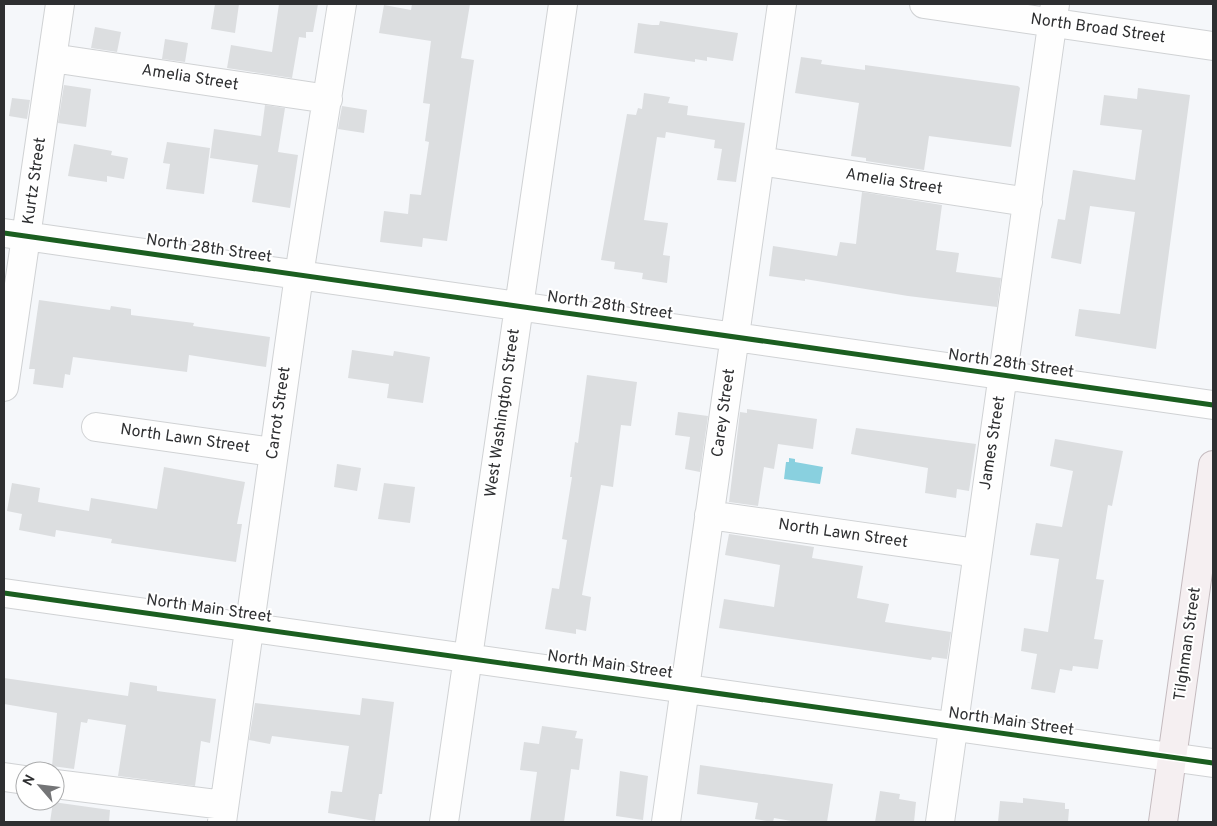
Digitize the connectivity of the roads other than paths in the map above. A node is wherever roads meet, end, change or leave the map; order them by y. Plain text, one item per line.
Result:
1 (60, 4) edge
2 (342, 4) edge
3 (563, 4) edge
4 (782, 4) edge
5 (924, 4) edge
6 (1054, 13) edge
7 (1213, 46) edge
8 (52, 58) junction
9 (328, 99) junction
10 (760, 161) junction
11 (1028, 202) junction
12 (15, 235) edge
13 (299, 274) junction
14 (519, 306) junction
15 (735, 337) junction
16 (1003, 376) junction
17 (4, 387) edge
18 (1213, 405) edge
19 (96, 427) dead end
20 (274, 452) junction
21 (1213, 465) edge
22 (710, 515) junction
23 (976, 553) junction
24 (4, 593) edge
25 (248, 627) junction
26 (467, 658) junction
27 (685, 688) junction
28 (953, 726) junction
29 (1172, 757) junction
30 (1213, 763) edge
31 (65, 786) edge
32 (223, 813) edge
33 (444, 822) edge
34 (666, 822) edge
35 (940, 822) edge
36 (1163, 822) edge

1 - 8 street, Kurtz Street
2 - 9 street, Carrot Street
3 - 14 street, West Washington Street
4 - 10 street, Carey Street
5 - 6 street, North Broad Street
6 - 7 street, North Broad Street
6 - 11 street, James Street
8 - 9 street, Amelia Street
8 - 12 street, Kurtz Street
9 - 13 street, Carrot Street
10 - 11 street, Amelia Street
10 - 15 street, Carey Street
11 - 16 street, James Street
12 - 13 street, North 28th Street
12 - 17 street, Kurtz Street
13 - 14 street, North 28th Street
13 - 20 street, Carrot Street
14 - 15 street, North 28th Street
14 - 26 street, West Washington Street
15 - 16 street, North 28th Street
15 - 22 street, Carey Street
16 - 18 street, North 28th Street
16 - 23 street, James Street
19 - 20 street, North Lawn Street
20 - 25 street, Carrot Street
21 - 29 main road, Tilghman Street
22 - 23 street, North Lawn Street
22 - 27 street, Carey Street
23 - 28 street, James Street
24 - 25 street, North Main Street
25 - 26 street, North Main Street
25 - 32 street, Carrot Street
26 - 27 street, North Main Street
26 - 33 street, West Washington Street
27 - 28 street, North Main Street
27 - 34 street, Carey Street
28 - 29 street, North Main Street
28 - 35 street, James Street
29 - 30 street, North Main Street
29 - 36 main road, Tilghman Street
31 - 32 street

